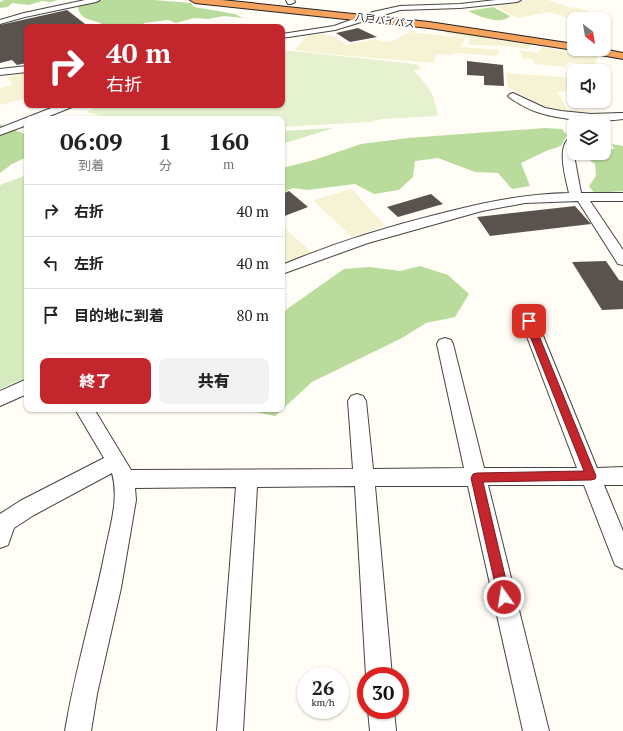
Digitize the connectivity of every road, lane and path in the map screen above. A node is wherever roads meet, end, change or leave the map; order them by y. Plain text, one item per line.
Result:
1 (96, 0) edge
2 (195, 0) edge
3 (233, 0) edge
4 (426, 0) edge
5 (516, 0) edge
6 (440, 6) junction
7 (372, 16) junction
8 (0, 22) edge
9 (285, 36) edge
10 (567, 42) edge
11 (567, 46) edge
12 (611, 49) edge
13 (623, 51) edge
14 (611, 54) edge
15 (623, 56) edge
16 (24, 69) edge
17 (0, 72) edge
18 (513, 96) dead end
19 (60, 108) edge
20 (622, 115) edge
21 (40, 116) edge
22 (24, 123) edge
23 (611, 124) edge
24 (0, 132) edge
25 (569, 160) edge
26 (623, 197) edge
27 (579, 198) junction
28 (623, 261) edge
29 (285, 269) edge
30 (529, 321) dead end
31 (445, 344) dead end
32 (24, 387) edge
33 (0, 399) edge
34 (357, 401) dead end
35 (86, 412) edge
36 (120, 470) junction
37 (591, 476) junction
38 (623, 476) edge
39 (364, 477) junction
40 (477, 478) junction
41 (247, 479) junction
42 (2, 523) edge
43 (623, 558) edge
44 (378, 667) edge
45 (382, 719) edge
46 (78, 731) edge
47 (230, 731) edge
48 (383, 731) edge
49 (536, 731) edge

1 - 8 street
2 - 7 highway, 八戸バイパス
3 - 7 highway, 八戸バイパス
4 - 6 street
5 - 6 street
6 - 7 street
7 - 9 street
7 - 10 highway, 八戸バイパス
7 - 11 highway, 八戸バイパス
12 - 13 highway
14 - 15 highway
16 - 17 street
18 - 20 street
19 - 21 street
20 - 23 street
22 - 24 street
25 - 27 street
26 - 27 street
27 - 28 street
27 - 29 street
30 - 37 street
31 - 40 street
32 - 33 street
34 - 39 street
35 - 36 street
36 - 41 street
36 - 42 street
36 - 46 street
37 - 38 street
37 - 40 street
37 - 43 street
39 - 40 street
39 - 41 street
39 - 44 street
40 - 49 street
41 - 47 street
45 - 48 street

